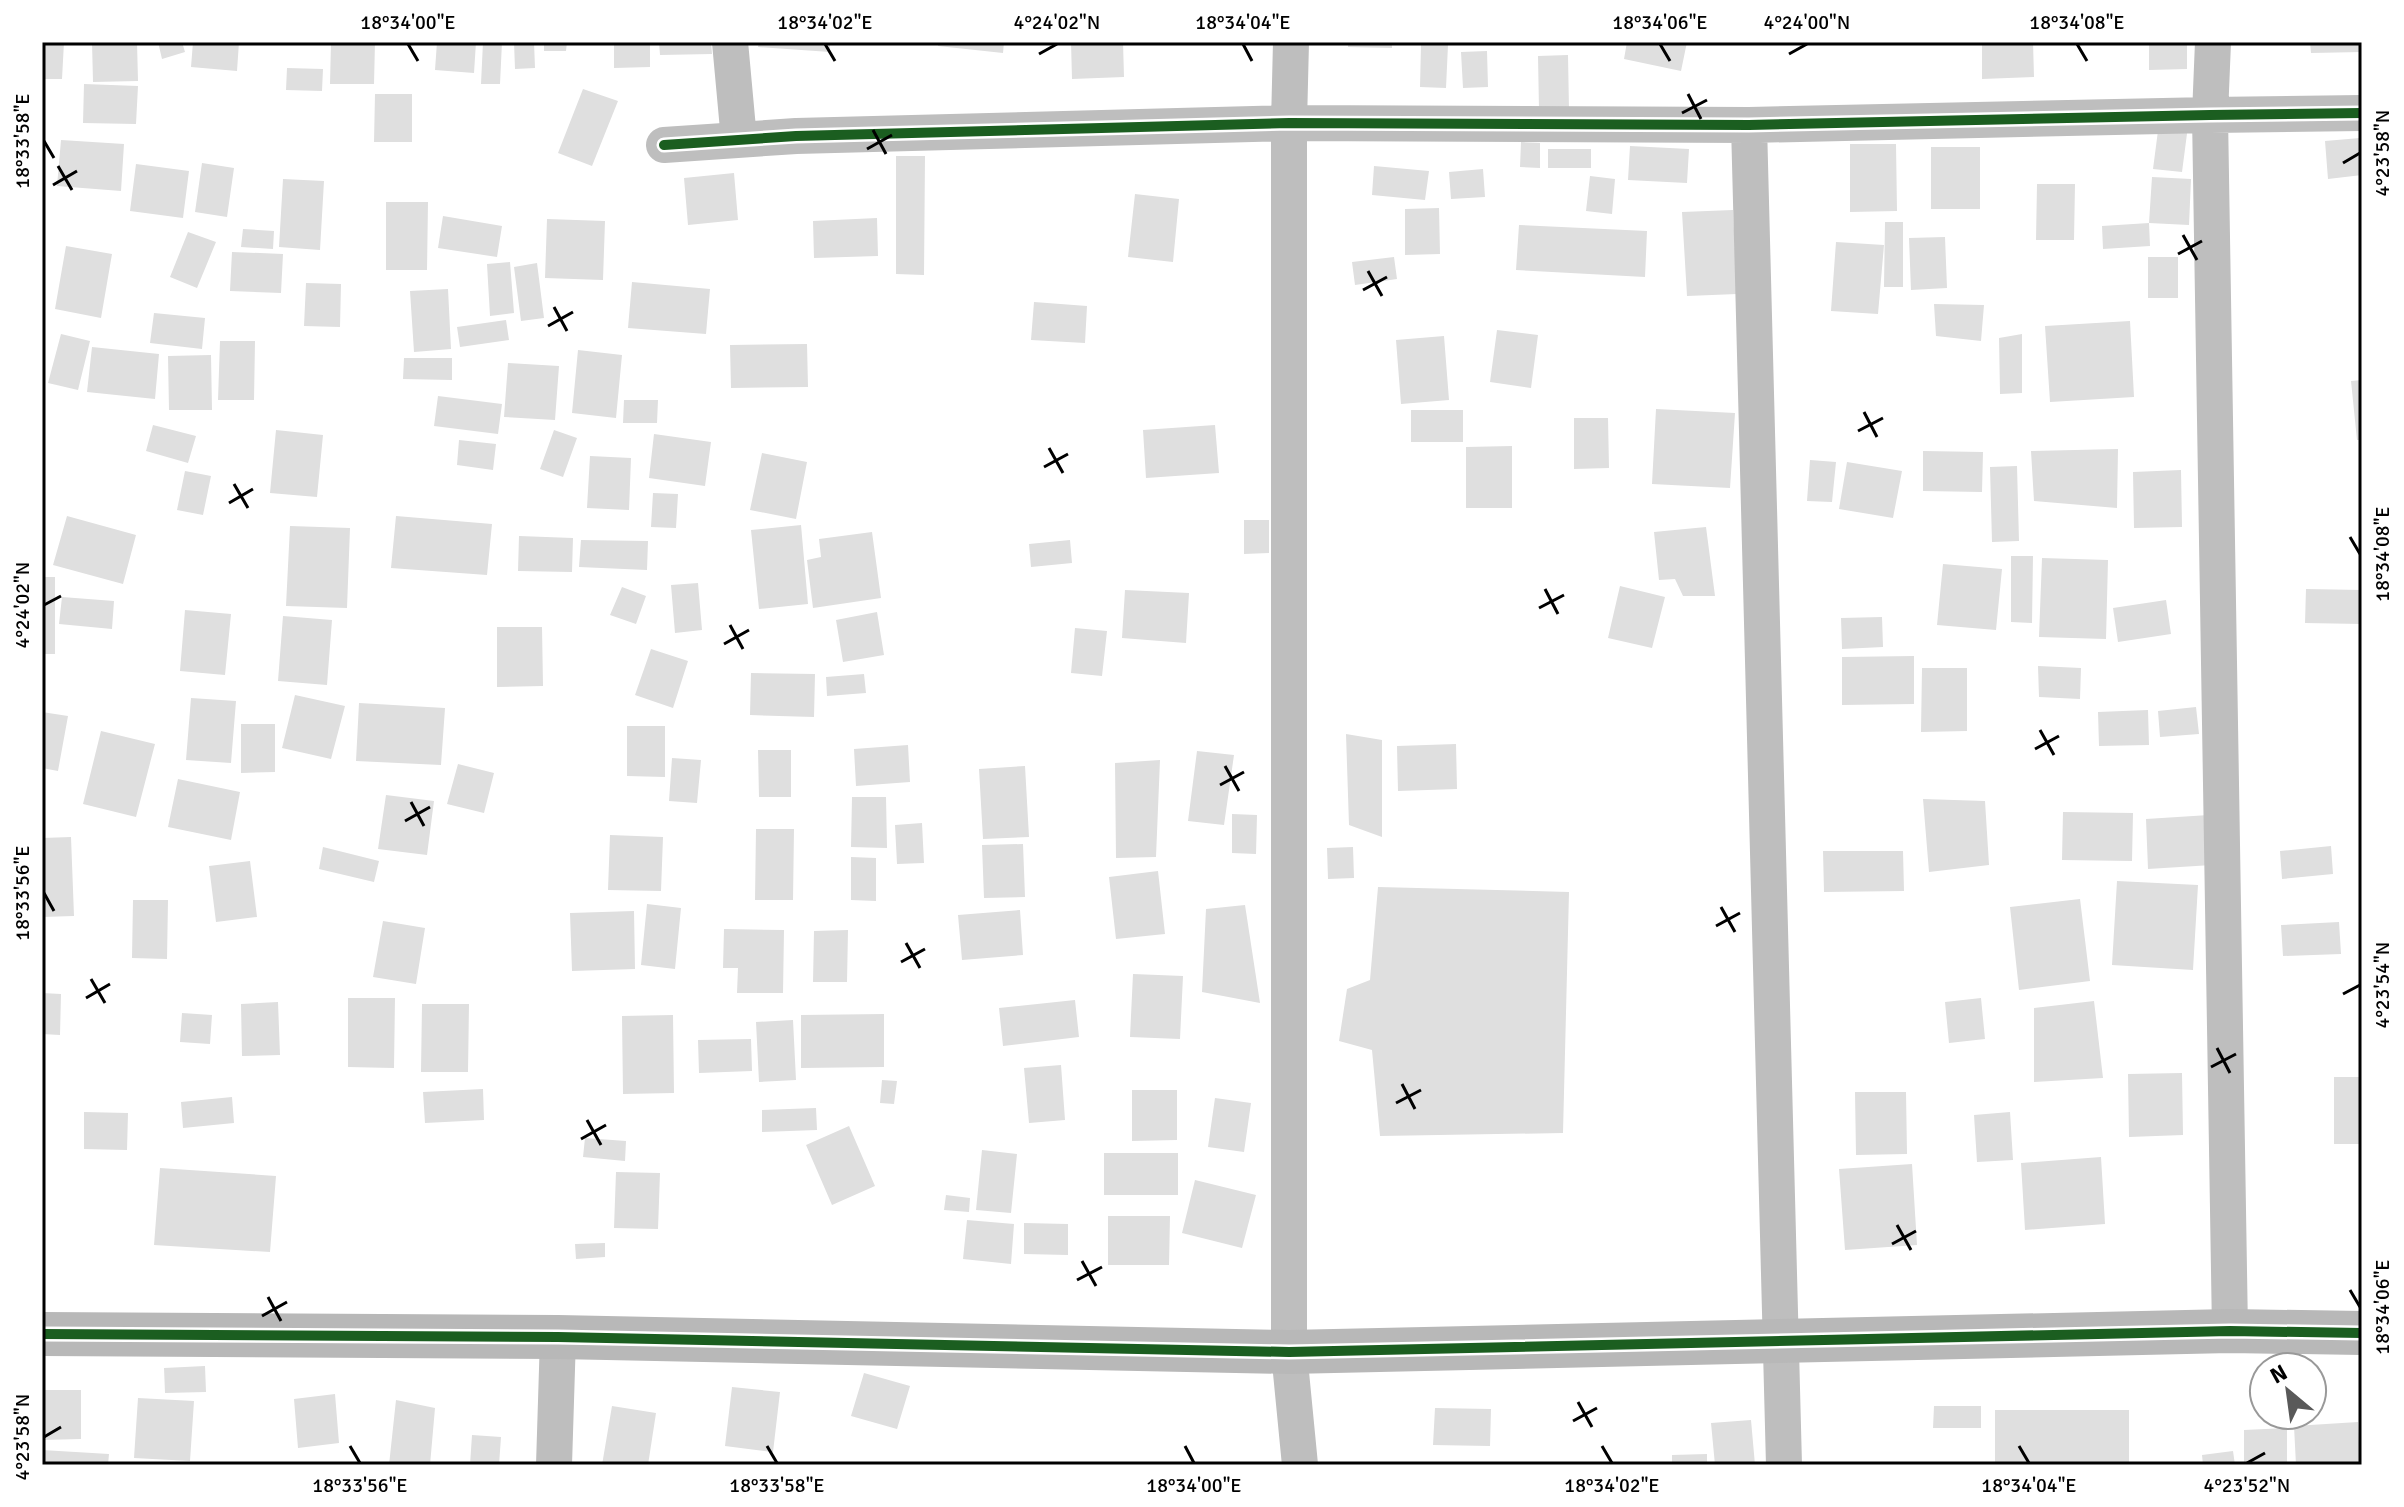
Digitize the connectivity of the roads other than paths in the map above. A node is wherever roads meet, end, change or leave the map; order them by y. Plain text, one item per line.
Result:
1 (730, 42) edge
2 (1291, 42) edge
3 (2213, 42) edge
4 (2362, 113) edge
5 (2210, 115) junction
6 (1289, 123) junction
7 (1749, 125) junction
8 (739, 140) junction
9 (664, 145) dead end
10 (2230, 1331) junction
11 (2362, 1333) edge
12 (42, 1334) edge
13 (558, 1337) junction
14 (1780, 1340) junction
15 (1289, 1352) junction
16 (554, 1465) edge
17 (1300, 1465) edge
18 (1784, 1465) edge

1 - 8 street
2 - 6 street
3 - 5 street
4 - 5 street
5 - 7 street
5 - 10 street
6 - 7 street
6 - 8 street
6 - 15 street
7 - 14 street
8 - 9 street
10 - 11 street
10 - 14 street
12 - 13 street
13 - 15 street
13 - 16 street
14 - 15 street
14 - 18 street
15 - 17 street

